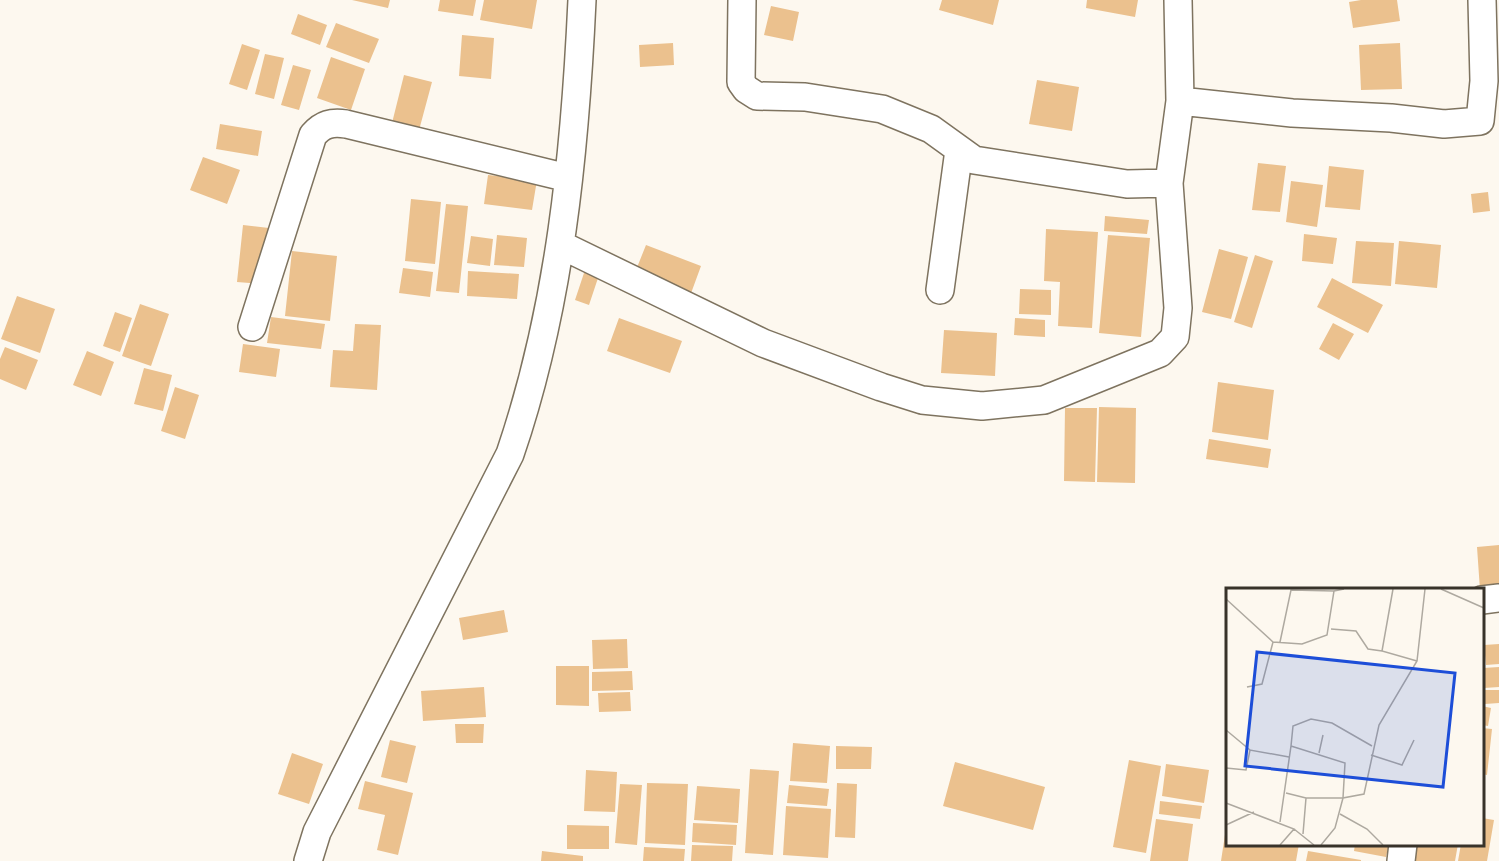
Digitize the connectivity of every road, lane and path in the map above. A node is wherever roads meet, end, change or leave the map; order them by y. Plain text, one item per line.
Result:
1 (582, 0) edge
2 (742, 0) edge
3 (1178, 0) edge
4 (1482, 0) edge
5 (1180, 101) junction
6 (1490, 128) edge
7 (959, 150) junction
8 (568, 178) junction
9 (1169, 183) junction
10 (561, 245) junction
11 (940, 290) dead end
12 (252, 327) dead end
13 (1499, 598) edge
14 (1484, 600) edge
15 (1403, 846) edge
16 (308, 861) edge
17 (1401, 861) edge

1 - 8 street
2 - 7 street
3 - 5 street
4 - 6 street
5 - 6 street
5 - 9 street
7 - 9 street
7 - 11 street
8 - 10 street
8 - 12 street
9 - 10 street
10 - 16 street
13 - 14 street
15 - 17 street

